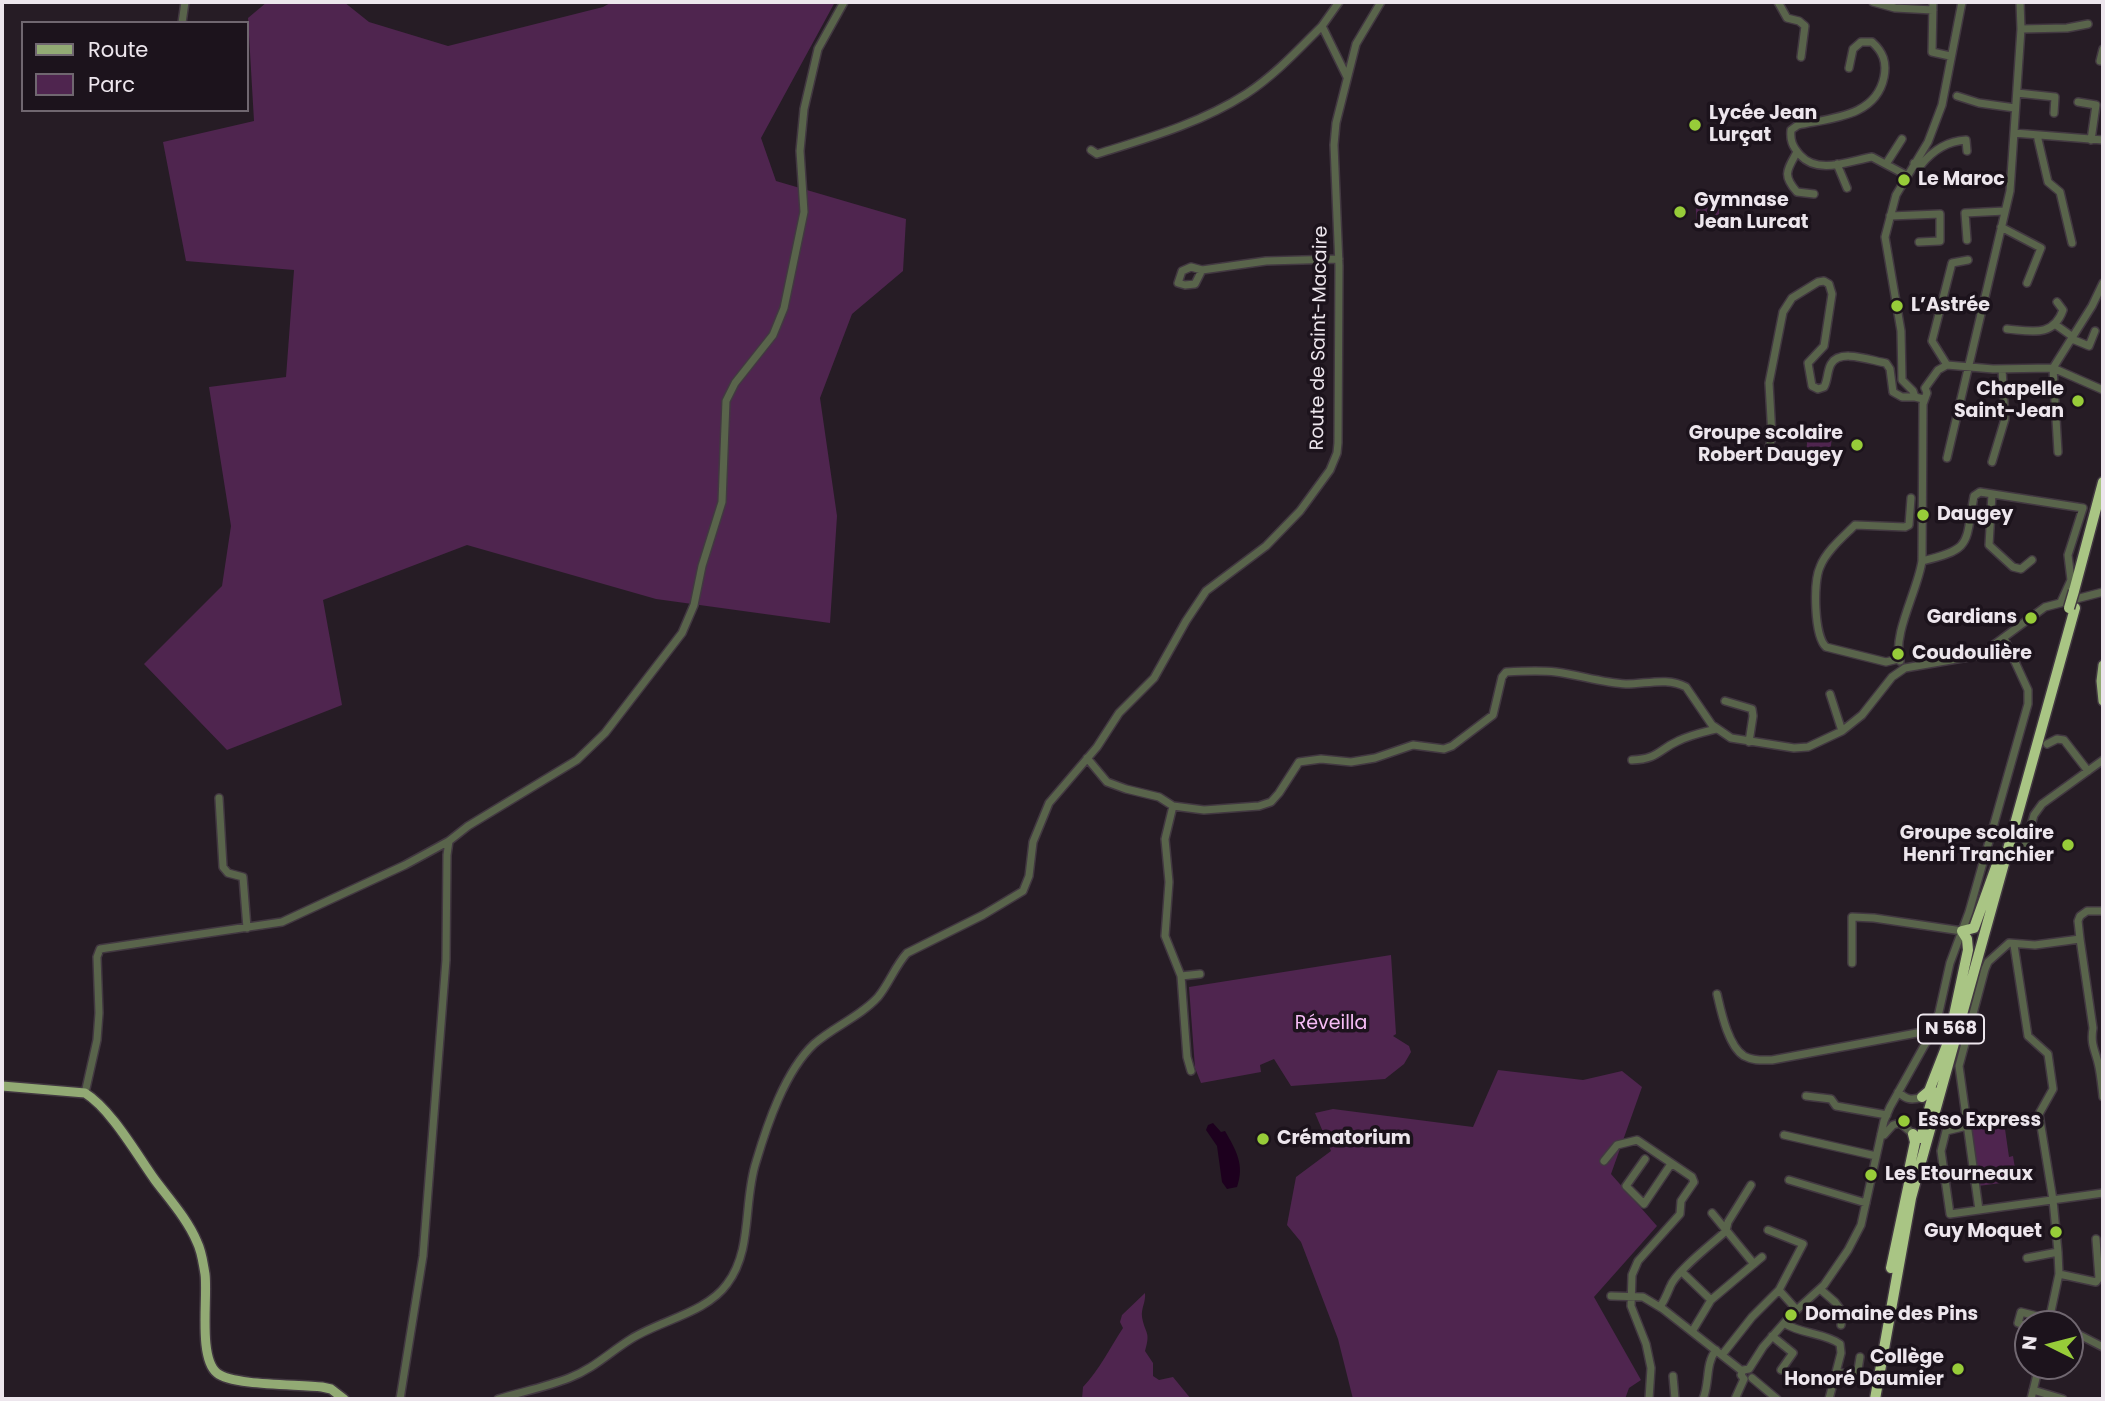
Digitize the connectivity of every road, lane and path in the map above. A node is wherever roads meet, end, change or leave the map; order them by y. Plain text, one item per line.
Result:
1 (185, 2) edge
2 (844, 2) edge
3 (1339, 2) edge
4 (1381, 2) edge
5 (1779, 2) edge
6 (1873, 2) edge
7 (1962, 2) edge
8 (2020, 2) edge
9 (1933, 6) edge
10 (182, 21) edge
11 (2088, 24) dead end
12 (1322, 26) junction
13 (2021, 29) junction
14 (2103, 49) edge
15 (1950, 56) junction
16 (1801, 57) dead end
17 (2100, 61) dead end
18 (1849, 68) dead end
19 (1347, 77) junction
20 (2017, 93) junction
21 (1957, 96) dead end
22 (2078, 102) dead end
23 (2015, 108) junction
24 (2054, 113) dead end
25 (2014, 133) junction
26 (2037, 135) junction
27 (1902, 139) dead end
28 (2091, 139) junction
29 (2103, 141) edge
30 (1091, 150) dead end
31 (1967, 151) dead end
32 (1797, 152) junction
33 (1914, 163) junction
34 (1837, 164) junction
35 (1886, 164) junction
36 (1906, 176) junction
37 (1847, 188) dead end
38 (1814, 194) dead end
39 (2005, 211) junction
40 (1890, 216) junction
41 (2001, 227) junction
42 (1967, 240) dead end
43 (1919, 242) dead end
44 (2072, 243) dead end
45 (1339, 259) junction
46 (1968, 260) dead end
47 (1202, 270) dead end
48 (2027, 283) dead end
49 (2103, 283) edge
50 (2057, 302) dead end
51 (2056, 325) junction
52 (2007, 329) dead end
53 (2095, 331) dead end
54 (2072, 338) junction
55 (1947, 365) junction
56 (1969, 368) junction
57 (2053, 368) junction
58 (2001, 369) junction
59 (2103, 390) edge
60 (1917, 396) junction
61 (1768, 451) dead end
62 (2057, 452) dead end
63 (1948, 458) dead end
64 (1992, 462) dead end
65 (2103, 482) edge
66 (1992, 494) junction
67 (1911, 498) dead end
68 (2103, 509) edge
69 (2032, 560) dead end
70 (1922, 561) junction
71 (2077, 591) junction
72 (2102, 594) edge
73 (2069, 606) junction
74 (2004, 638) junction
75 (1898, 659) junction
76 (2057, 664) junction
77 (2103, 665) edge
78 (1905, 668) junction
79 (1830, 694) dead end
80 (1725, 701) dead end
81 (2103, 701) edge
82 (1714, 727) junction
83 (1842, 731) junction
84 (1749, 742) junction
85 (2047, 744) dead end
86 (1087, 758) junction
87 (1632, 760) dead end
88 (2103, 760) edge
89 (2088, 771) junction
90 (219, 798) dead end
91 (1172, 806) junction
92 (449, 841) junction
93 (2025, 846) dead end
94 (2000, 856) junction
95 (2103, 911) edge
96 (247, 928) junction
97 (1962, 931) junction
98 (2080, 939) junction
99 (2014, 945) junction
100 (1852, 964) dead end
101 (1200, 974) dead end
102 (1181, 976) junction
103 (1717, 994) dead end
104 (1933, 1030) junction
105 (1950, 1034) junction
106 (1947, 1045) junction
107 (1191, 1071) dead end
108 (2, 1086) edge
109 (1898, 1092) junction
110 (85, 1093) junction
111 (1805, 1096) dead end
112 (1922, 1097) joint
113 (2103, 1097) edge
114 (1887, 1115) junction
115 (1967, 1126) junction
116 (1881, 1134) junction
117 (1913, 1134) joint
118 (1784, 1135) dead end
119 (1876, 1156) junction
120 (1645, 1159) dead end
121 (1604, 1161) dead end
122 (1671, 1164) junction
123 (1789, 1180) dead end
124 (1751, 1185) dead end
125 (2103, 1193) edge
126 (1905, 1194) junction
127 (2053, 1200) junction
128 (1866, 1203) junction
129 (1979, 1210) junction
130 (1712, 1213) dead end
131 (1768, 1230) dead end
132 (1726, 1231) junction
133 (2096, 1239) dead end
134 (2058, 1252) junction
135 (1762, 1257) dead end
136 (2027, 1258) dead end
137 (1754, 1264) junction
138 (1682, 1272) junction
139 (2059, 1274) junction
140 (1820, 1289) junction
141 (1779, 1290) junction
142 (1632, 1295) junction
143 (1611, 1296) dead end
144 (1712, 1300) junction
145 (1660, 1307) junction
146 (1796, 1309) junction
147 (2052, 1310) edge
148 (1784, 1323) junction
149 (1841, 1325) dead end
150 (1693, 1331) junction
151 (1772, 1336) junction
152 (2084, 1337) edge
153 (2103, 1347) edge
154 (1719, 1352) junction
155 (1860, 1357) dead end
156 (1781, 1370) dead end
157 (1836, 1372) junction
158 (1747, 1374) junction
159 (1673, 1376) dead end
160 (2036, 1380) edge
161 (2033, 1390) junction
162 (344, 1399) edge
163 (400, 1399) edge
164 (498, 1399) edge
165 (1649, 1399) edge
166 (1675, 1399) edge
167 (1703, 1399) edge
168 (1735, 1399) edge
169 (1777, 1399) edge
170 (1829, 1399) edge
171 (1869, 1399) edge
172 (1875, 1399) edge
173 (2031, 1399) edge
174 (2063, 1399) edge

1 - 10 street
2 - 92 street
3 - 12 street
4 - 19 street, Route de Saint-Macaire
5 - 16 street
6 - 9 street
7 - 15 street
8 - 13 street
9 - 15 street
11 - 13 street
12 - 19 street
12 - 30 street
13 - 20 street
14 - 17 street
15 - 33 street
18 - 32 street
19 - 45 street, Route de Saint-Macaire
20 - 23 street
20 - 24 street
21 - 23 street
22 - 28 street
23 - 25 street
25 - 26 street
25 - 39 street
26 - 28 street
26 - 44 street
27 - 35 street
28 - 29 street
31 - 33 street
32 - 34 street
32 - 38 street
33 - 36 street
34 - 35 street
34 - 37 street
35 - 36 street
36 - 40 street
39 - 41 street
39 - 42 street
40 - 43 street
40 - 60 street
41 - 48 street
41 - 56 street
45 - 47 street
45 - 86 street, Route de Saint-Macaire
46 - 55 street
49 - 54 street
50 - 51 street
51 - 52 street
51 - 54 street
53 - 54 street
54 - 57 street
55 - 56 street
55 - 60 street
56 - 58 street
56 - 63 street
57 - 58 street
57 - 59 street
57 - 62 street
58 - 64 street
60 - 61 street
60 - 70 street
65 - 71 highway
66 - 69 street
66 - 70 street
66 - 73 street
67 - 75 street
68 - 71 highway
70 - 75 street
71 - 73 highway
72 - 73 street
73 - 74 street
73 - 76 highway
74 - 78 street
74 - 97 street
75 - 78 street
76 - 94 highway, N 568
76 - 172 highway, N 568
77 - 81 main road
78 - 83 street
79 - 83 street
80 - 84 street
82 - 84 street
82 - 87 street
82 - 91 street
83 - 84 street
85 - 89 street
86 - 91 street
86 - 164 street, Route de Saint-Macaire
88 - 89 street
89 - 93 street
90 - 96 street
91 - 102 street
92 - 96 street
92 - 163 street
94 - 97 highway
94 - 105 highway, N 568
95 - 98 street
96 - 110 street
97 - 100 street
97 - 104 street
97 - 105 highway
98 - 99 street
98 - 113 street
99 - 115 street
99 - 127 street
101 - 102 street
102 - 107 street
103 - 104 street
104 - 109 street
105 - 106 highway, N 568
106 - 112 highway
106 - 126 highway, N 568
108 - 110 main road
109 - 112 street
109 - 114 street
110 - 162 main road
111 - 114 street
114 - 116 street
115 - 129 street
115 - 129 street
116 - 117 street
116 - 119 street
117 - 126 highway
118 - 119 street
119 - 128 street
120 - 122 street
121 - 122 street
122 - 142 street
123 - 128 street
124 - 132 street
125 - 127 street
126 - 171 highway, N 568
127 - 129 street
127 - 134 street
128 - 140 street
130 - 132 street
131 - 141 street
132 - 137 street
132 - 138 street
133 - 139 street
134 - 136 street
134 - 139 street
135 - 137 street
137 - 144 street
138 - 144 street
138 - 145 street
139 - 147 street
140 - 146 street
140 - 149 street
141 - 146 street
141 - 154 street
142 - 143 street
142 - 145 street
142 - 165 street
144 - 150 street
145 - 150 street
146 - 148 street
148 - 151 street
148 - 157 street
150 - 154 street
151 - 156 street
151 - 158 street
152 - 153 street
154 - 158 street
154 - 167 street
155 - 157 street
157 - 170 street
158 - 168 street
158 - 169 street
159 - 166 street
160 - 161 street
161 - 173 street
161 - 174 street

